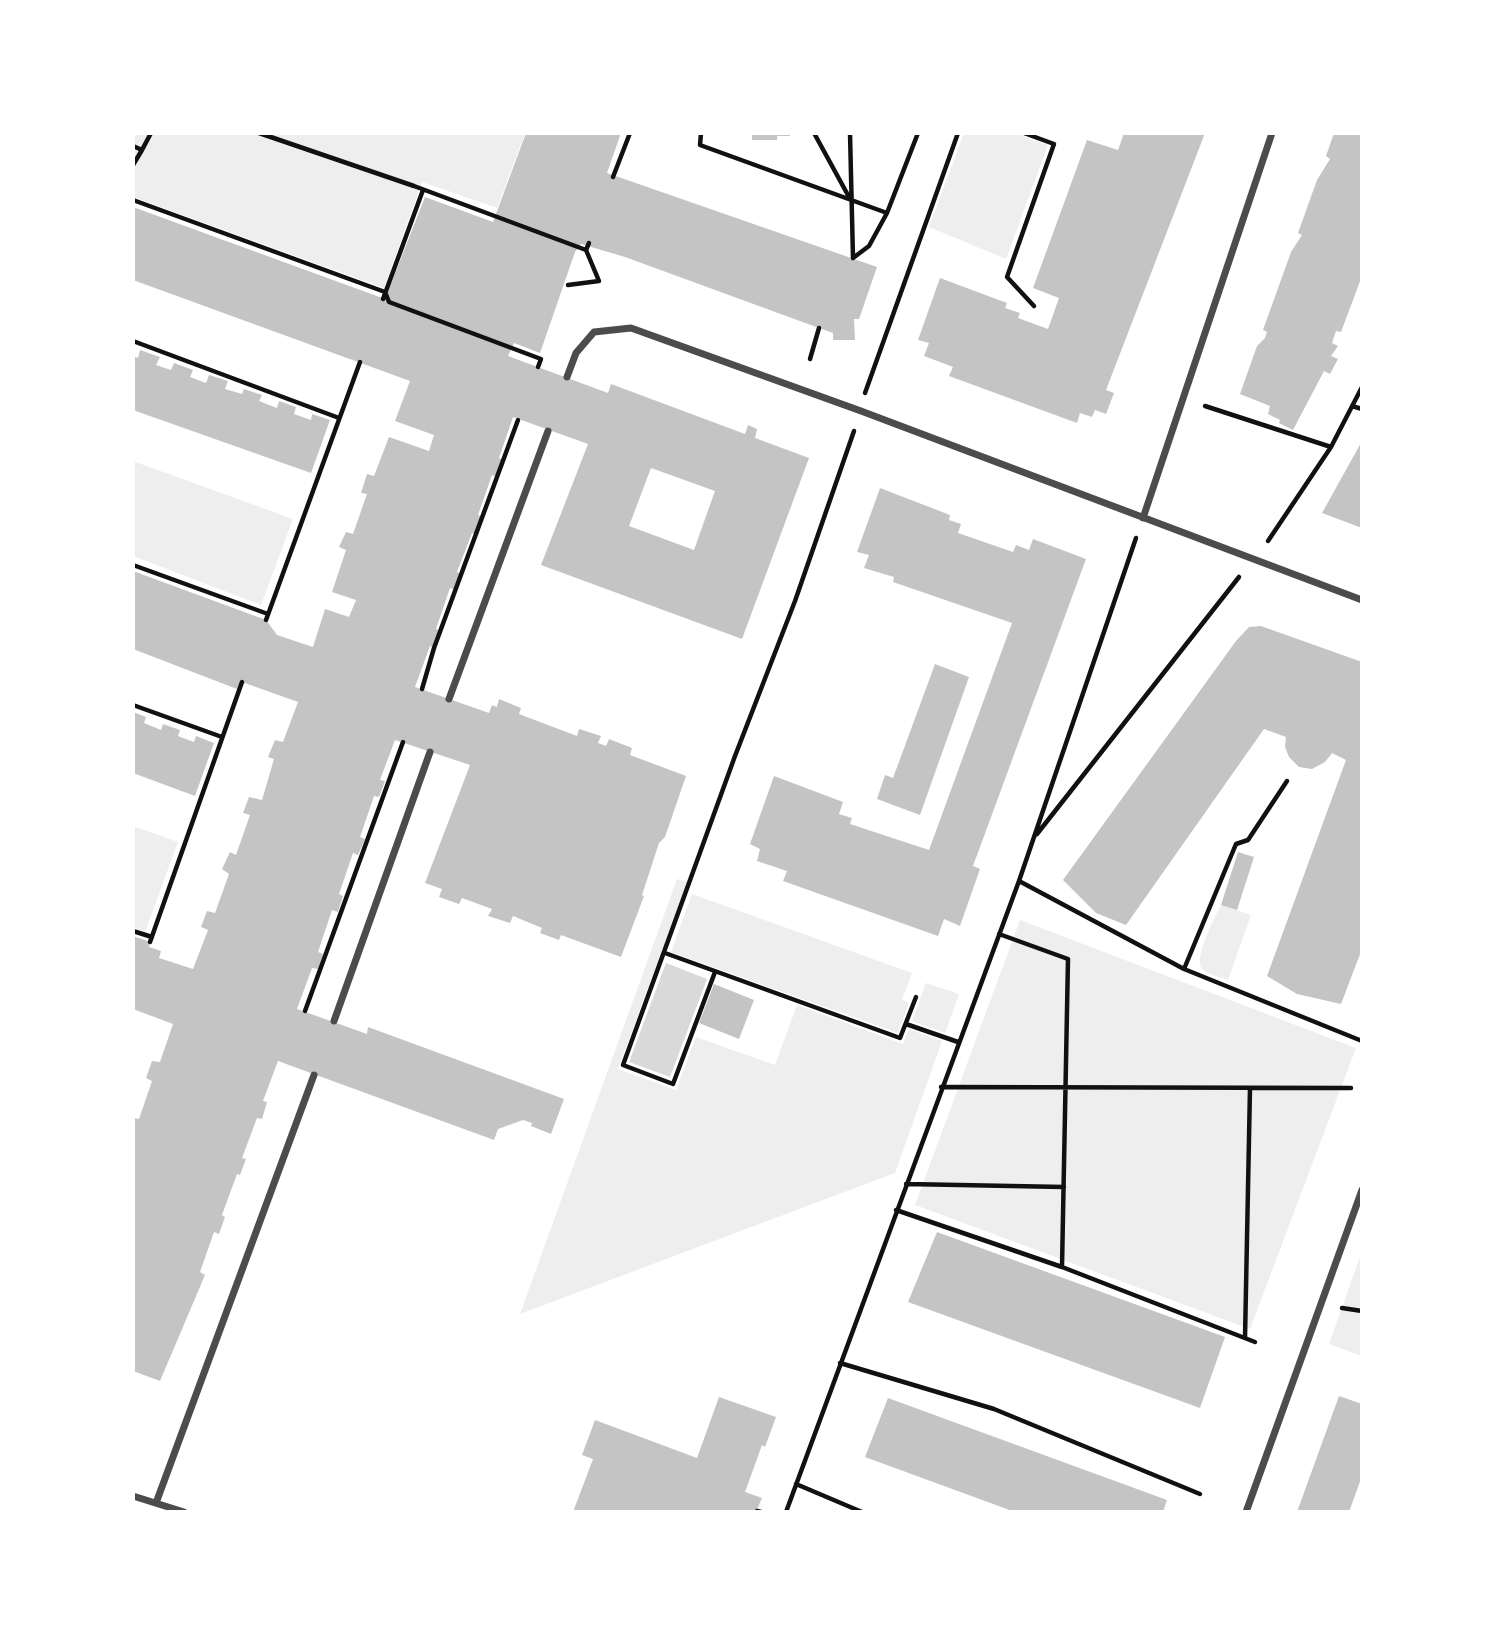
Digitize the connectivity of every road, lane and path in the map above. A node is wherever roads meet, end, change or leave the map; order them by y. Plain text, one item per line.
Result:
1 (151, 133) edge
2 (259, 133) edge
3 (630, 133) edge
4 (701, 133) edge
5 (814, 133) edge
6 (850, 133) edge
7 (918, 133) edge
8 (957, 133) edge
9 (1024, 133) edge
10 (1272, 133) edge
11 (133, 146) edge
12 (142, 150) junction
13 (133, 165) edge
14 (613, 177) dead end
15 (424, 190) junction
16 (850, 198) junction
17 (133, 200) edge
18 (887, 213) junction
19 (589, 243) dead end
20 (586, 250) junction
21 (568, 285) dead end
22 (385, 292) junction
23 (383, 299) dead end
24 (1034, 306) dead end
25 (819, 328) dead end
26 (133, 341) edge
27 (810, 359) dead end
28 (360, 362) dead end
29 (538, 367) dead end
30 (567, 377) dead end
31 (1362, 387) edge
32 (1205, 406) dead end
33 (1352, 406) junction
34 (1362, 410) edge
35 (861, 411) junction
36 (339, 418) junction
37 (518, 420) dead end
38 (548, 431) dead end
39 (1331, 447) junction
40 (1143, 517) junction
41 (1265, 544) dead end
42 (133, 565) edge
43 (1241, 574) dead end
44 (1362, 600) edge
45 (242, 682) dead end
46 (422, 689) dead end
47 (449, 699) dead end
48 (133, 705) edge
49 (222, 737) junction
50 (403, 742) dead end
51 (430, 752) dead end
52 (1287, 781) dead end
53 (1034, 838) junction
54 (1019, 881) junction
55 (133, 931) edge
56 (999, 934) junction
57 (665, 953) junction
58 (1184, 969) junction
59 (715, 972) junction
60 (916, 997) dead end
61 (305, 1011) dead end
62 (334, 1021) dead end
63 (906, 1024) junction
64 (1362, 1041) edge
65 (958, 1042) junction
66 (314, 1075) dead end
67 (941, 1087) junction
68 (1251, 1088) junction
69 (1351, 1088) dead end
70 (1066, 1089) junction
71 (906, 1184) junction
72 (1064, 1187) junction
73 (1362, 1190) edge
74 (896, 1210) junction
75 (1062, 1267) junction
76 (1335, 1306) dead end
77 (1362, 1311) edge
78 (1245, 1338) junction
79 (1255, 1342) dead end
80 (840, 1363) junction
81 (796, 1484) junction
82 (1200, 1493) dead end
83 (133, 1496) edge
84 (156, 1503) junction
85 (184, 1512) edge
86 (786, 1512) edge
87 (862, 1512) edge
88 (1246, 1512) edge

1 - 12 path
2 - 15 path
3 - 14 path
4 - 16 path
5 - 16 path
6 - 16 path
7 - 18 path
8 - 35 path
9 - 24 path
10 - 40 street
11 - 12 path
12 - 13 path
15 - 20 path
15 - 22 path
16 - 18 path
16 - 18 path
17 - 22 path
19 - 20 path
20 - 21 path
22 - 23 path
22 - 29 path
25 - 27 path
26 - 36 path
28 - 36 path
30 - 35 street
31 - 33 path
32 - 39 path
33 - 34 path
33 - 39 path
35 - 40 street
35 - 57 path
36 - 42 path
37 - 46 path
38 - 47 street
39 - 41 path
40 - 44 street
40 - 53 path
43 - 53 path
45 - 49 path
48 - 49 path
49 - 55 path
50 - 61 path
51 - 62 street
52 - 58 path
53 - 54 path
54 - 56 path
54 - 58 path
56 - 65 path
56 - 70 path
57 - 59 path
57 - 59 path
58 - 64 path
59 - 63 path
60 - 63 path
63 - 65 path
65 - 67 path
66 - 84 street
67 - 70 path
67 - 71 path
68 - 69 path
68 - 70 path
68 - 78 path
70 - 72 path
71 - 72 path
71 - 74 path
72 - 75 path
73 - 88 street
74 - 75 path
74 - 80 path
75 - 78 path
76 - 77 path
78 - 79 path
80 - 81 path
80 - 82 path
81 - 86 path
81 - 87 path
83 - 84 street
84 - 85 street

